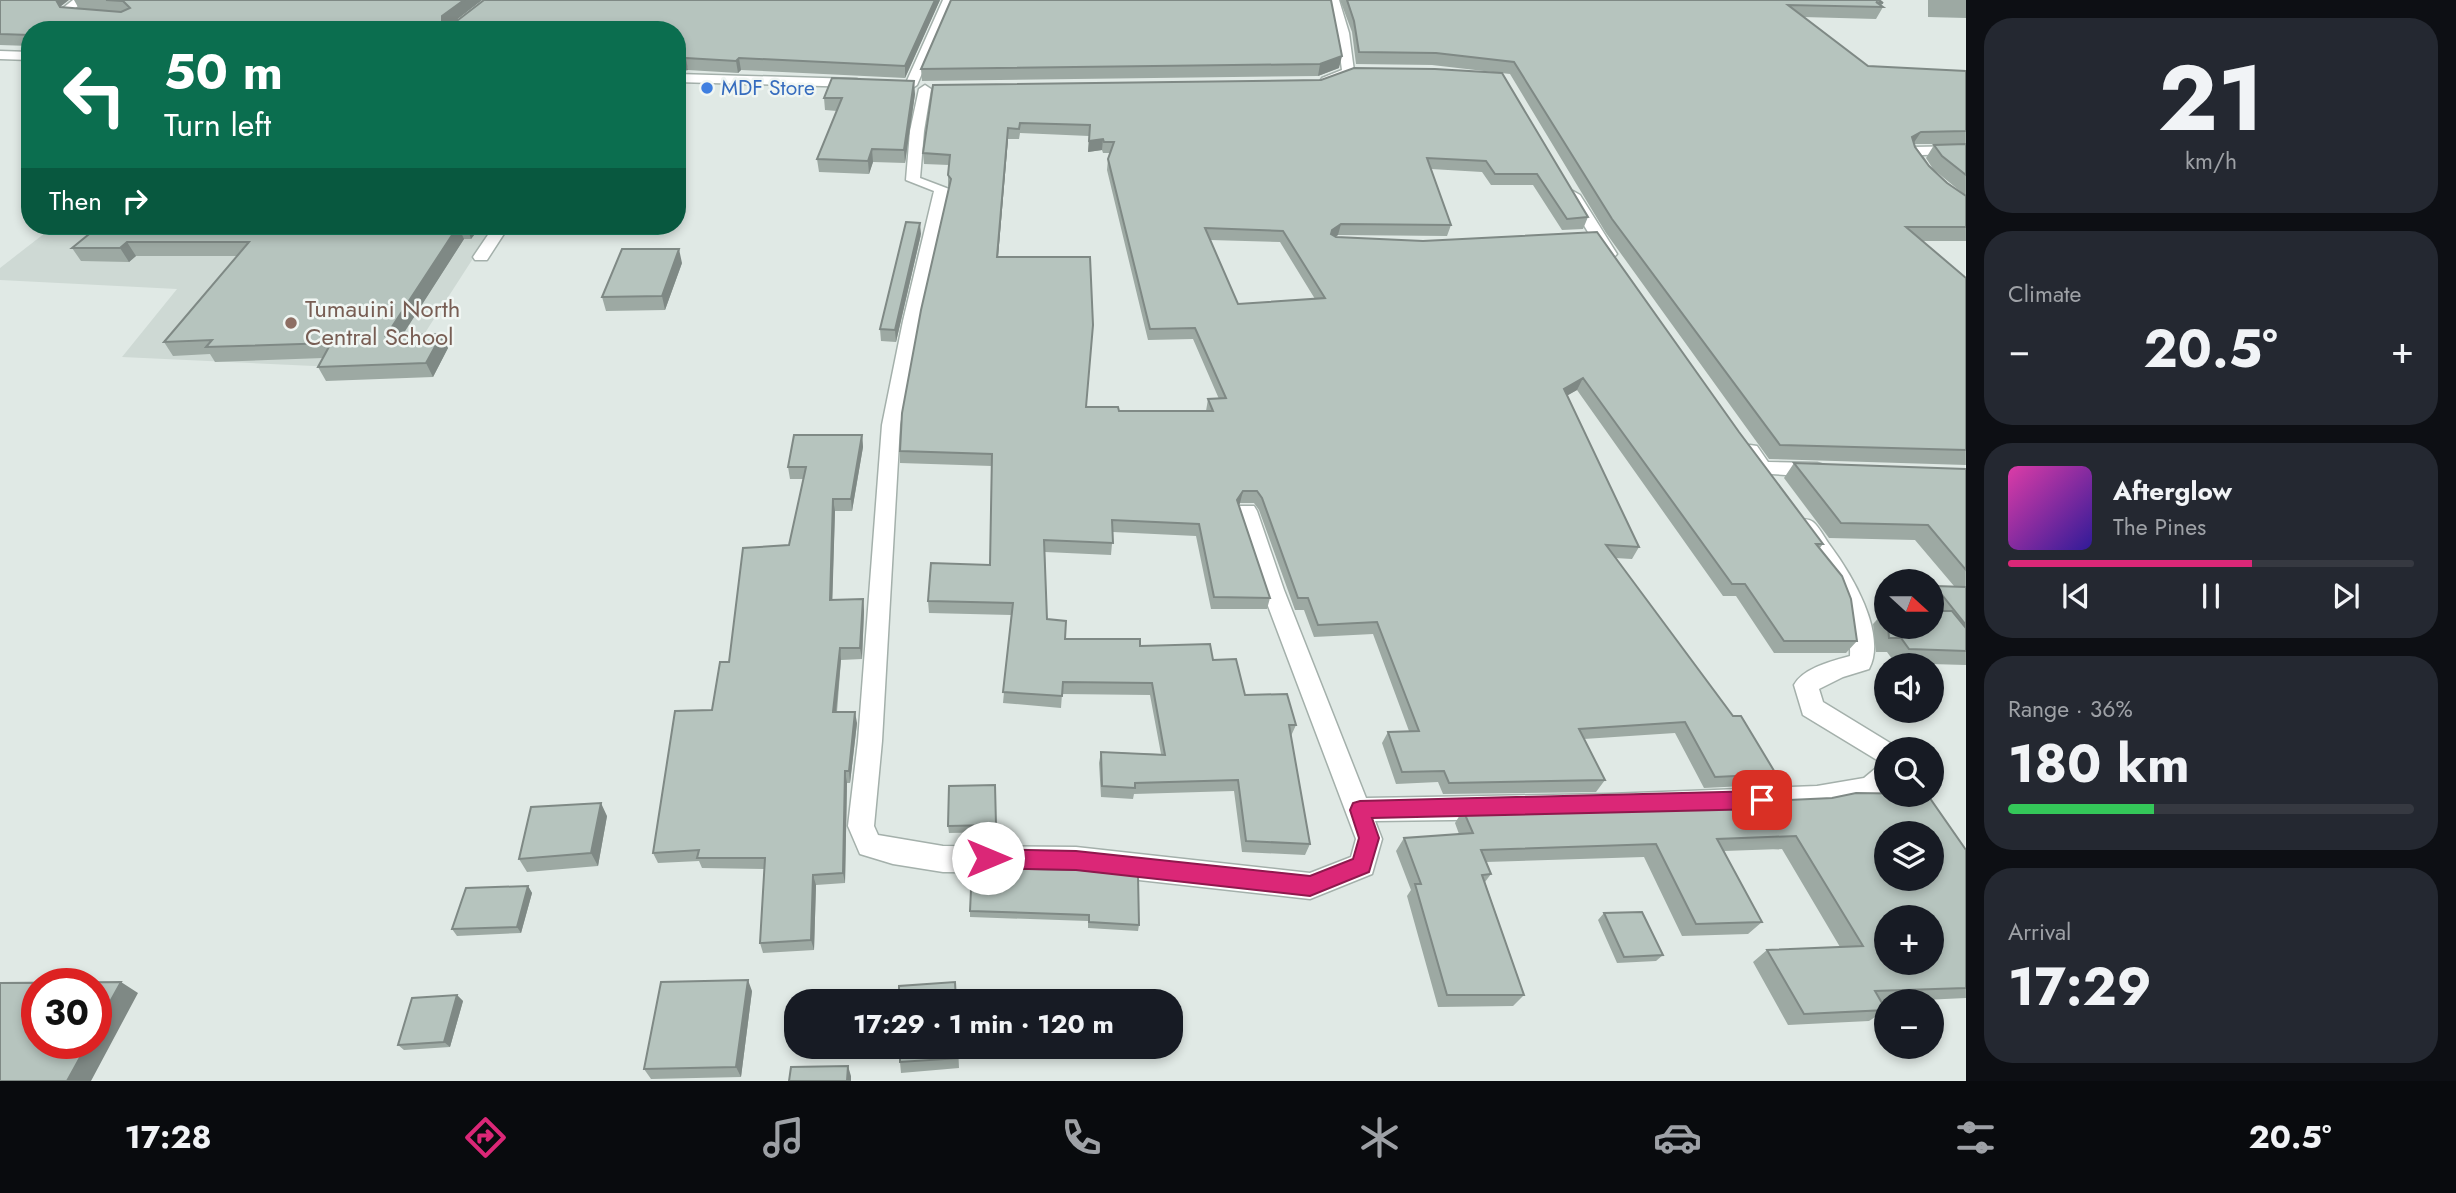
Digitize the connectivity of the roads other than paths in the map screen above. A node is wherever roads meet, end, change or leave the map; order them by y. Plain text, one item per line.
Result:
1 (81, 0) edge
2 (948, 0) edge
3 (1334, 0) edge
4 (105, 16) edge
5 (0, 55) edge
6 (21, 56) edge
7 (686, 78) edge
8 (1308, 82) edge
9 (870, 84) edge
10 (897, 85) edge
11 (925, 87) junction
12 (1966, 150) edge
13 (1563, 179) edge
14 (1966, 206) edge
15 (495, 235) edge
16 (481, 257) dead end
17 (1620, 269) edge
18 (1738, 435) edge
19 (1762, 468) junction
20 (1830, 470) edge
21 (1777, 489) edge
22 (1792, 509) edge
23 (1247, 511) dead end
24 (1874, 747) edge
25 (1874, 785) edge
26 (1360, 810) junction

1 - 4 street
2 - 11 street
3 - 8 street
5 - 6 street
7 - 9 street
10 - 11 street
11 - 26 street
12 - 14 street
13 - 17 street
15 - 16 street
18 - 19 street
19 - 20 street
19 - 21 street
22 - 24 street
23 - 26 street
25 - 26 street

